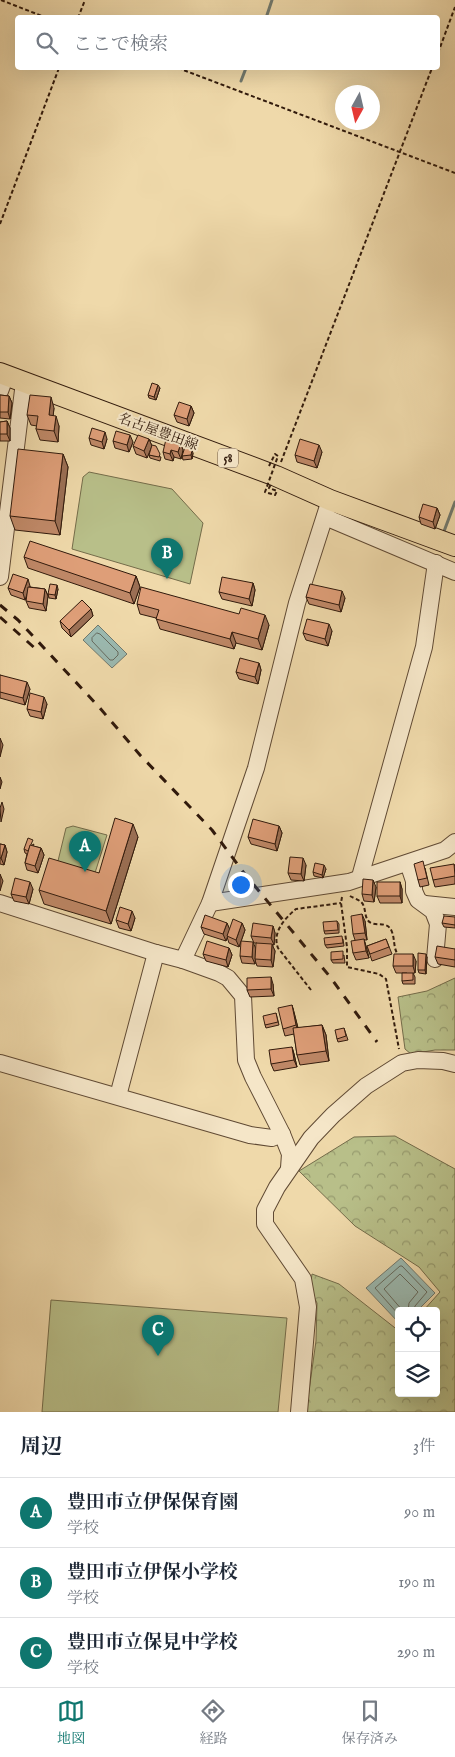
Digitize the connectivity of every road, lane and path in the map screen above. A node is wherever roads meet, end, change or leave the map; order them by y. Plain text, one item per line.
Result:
1 (2, 0) edge
2 (85, 0) edge
3 (455, 7) edge
4 (40, 15) edge
5 (79, 15) edge
6 (440, 48) edge
7 (58, 70) edge
8 (183, 70) edge
9 (431, 70) edge
10 (400, 152) junction
11 (455, 173) edge
12 (0, 224) edge
13 (7, 380) edge
14 (272, 475) junction
15 (327, 508) junction
16 (455, 546) edge
17 (436, 563) junction
18 (455, 572) edge
19 (0, 577) edge
20 (455, 842) edge
21 (408, 863) junction
22 (360, 877) junction
23 (0, 902) edge
24 (210, 903) junction
25 (341, 903) junction
26 (425, 904) junction
27 (455, 907) edge
28 (156, 953) junction
29 (403, 957) edge
30 (435, 959) edge
31 (183, 960) junction
32 (311, 990) dead end
33 (0, 1063) edge
34 (402, 1063) junction
35 (455, 1064) edge
36 (118, 1096) junction
37 (282, 1134) junction
38 (289, 1168) junction
39 (299, 1412) edge

1 - 4 path
2 - 5 path
3 - 6 path
7 - 12 path
8 - 10 path
9 - 10 path
10 - 11 path
10 - 14 path
13 - 14 main road, 名古屋豊田線 / 58
13 - 19 street
14 - 14 path, bridge
14 - 15 main road, 名古屋豊田線 / 58
15 - 16 main road, 名古屋豊田線 / 58
15 - 17 street
15 - 24 street
17 - 18 street
17 - 22 street
20 - 21 street
21 - 22 street
21 - 26 street
22 - 24 street
23 - 28 street
24 - 31 street
25 - 29 path
25 - 32 path
25 - 34 path
26 - 27 street
26 - 30 street
28 - 31 street
28 - 36 street
31 - 37 street
33 - 36 street
34 - 35 street
34 - 38 street
36 - 37 street
37 - 38 street
38 - 39 street

